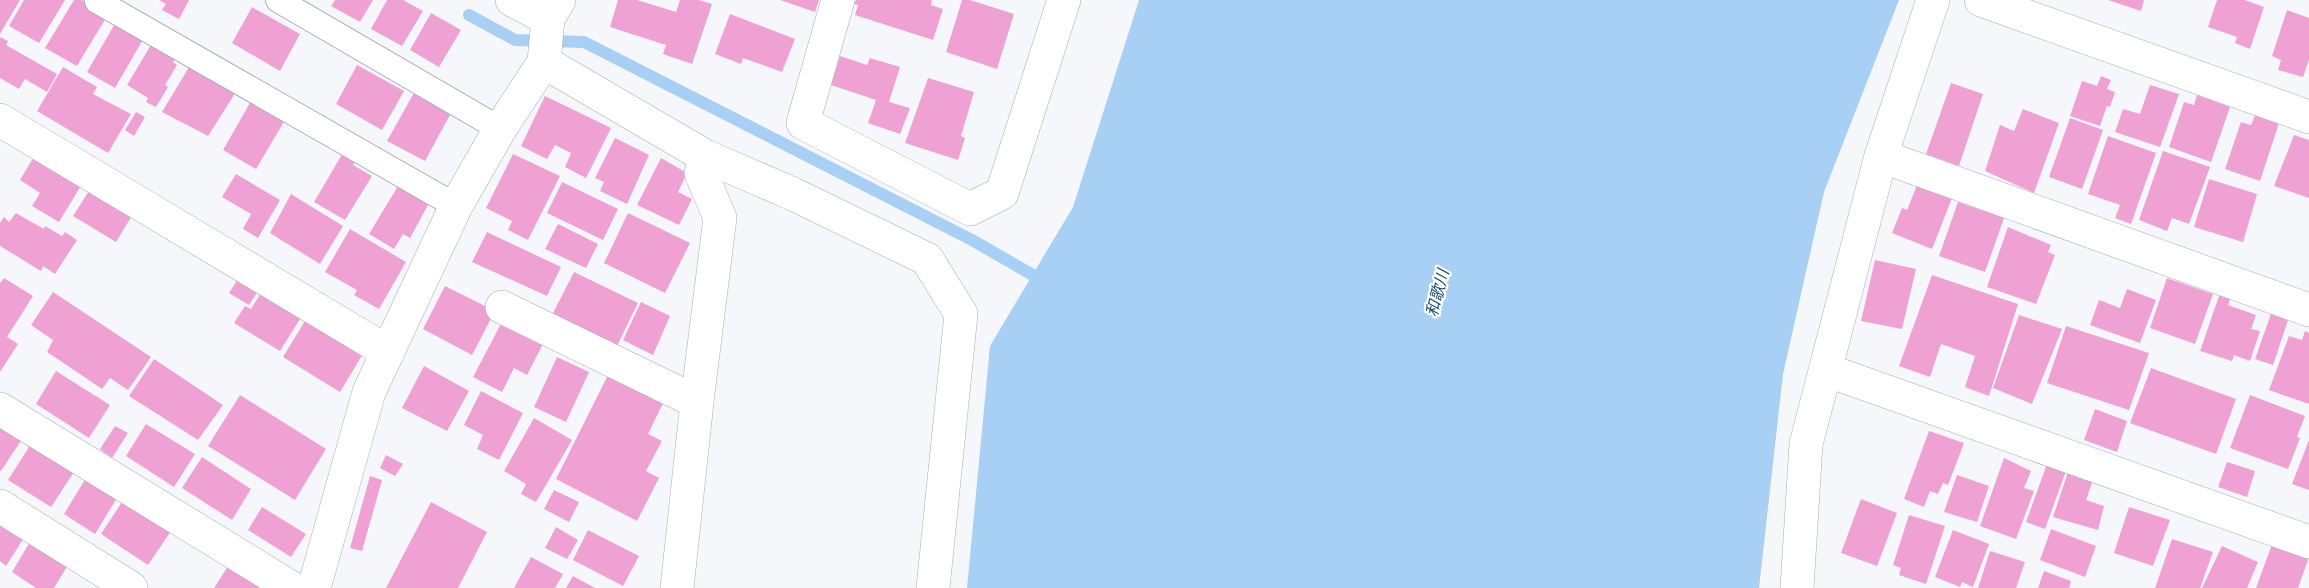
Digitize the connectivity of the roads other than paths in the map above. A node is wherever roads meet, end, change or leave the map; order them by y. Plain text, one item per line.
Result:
1 (278, 0) edge
2 (512, 0) edge
3 (838, 0) edge
4 (1064, 0) edge
5 (1933, 0) edge
6 (1981, 0) edge
7 (97, 1) edge
8 (554, 9) edge
9 (544, 62) junction
10 (2309, 117) edge
11 (0, 120) edge
12 (500, 129) junction
13 (705, 156) junction
14 (1881, 156) junction
15 (456, 206) junction
16 (502, 308) dead end
17 (2309, 310) edge
18 (388, 352) junction
19 (1826, 370) junction
20 (697, 402) junction
21 (0, 410) edge
22 (0, 506) edge
23 (2309, 542) edge
24 (131, 588) edge
25 (292, 588) edge
26 (314, 588) edge
27 (677, 588) edge
28 (933, 588) edge
29 (1797, 588) edge

1 - 12 lane
2 - 8 street
3 - 4 street
5 - 14 street
6 - 10 street
7 - 15 lane
8 - 9 street
9 - 12 street
9 - 13 street
11 - 18 street
12 - 15 street
13 - 20 street
13 - 28 street
14 - 17 street
14 - 19 street
15 - 18 street
16 - 20 street
18 - 26 street
19 - 23 street
19 - 29 street
20 - 27 street
21 - 25 street
22 - 24 street

